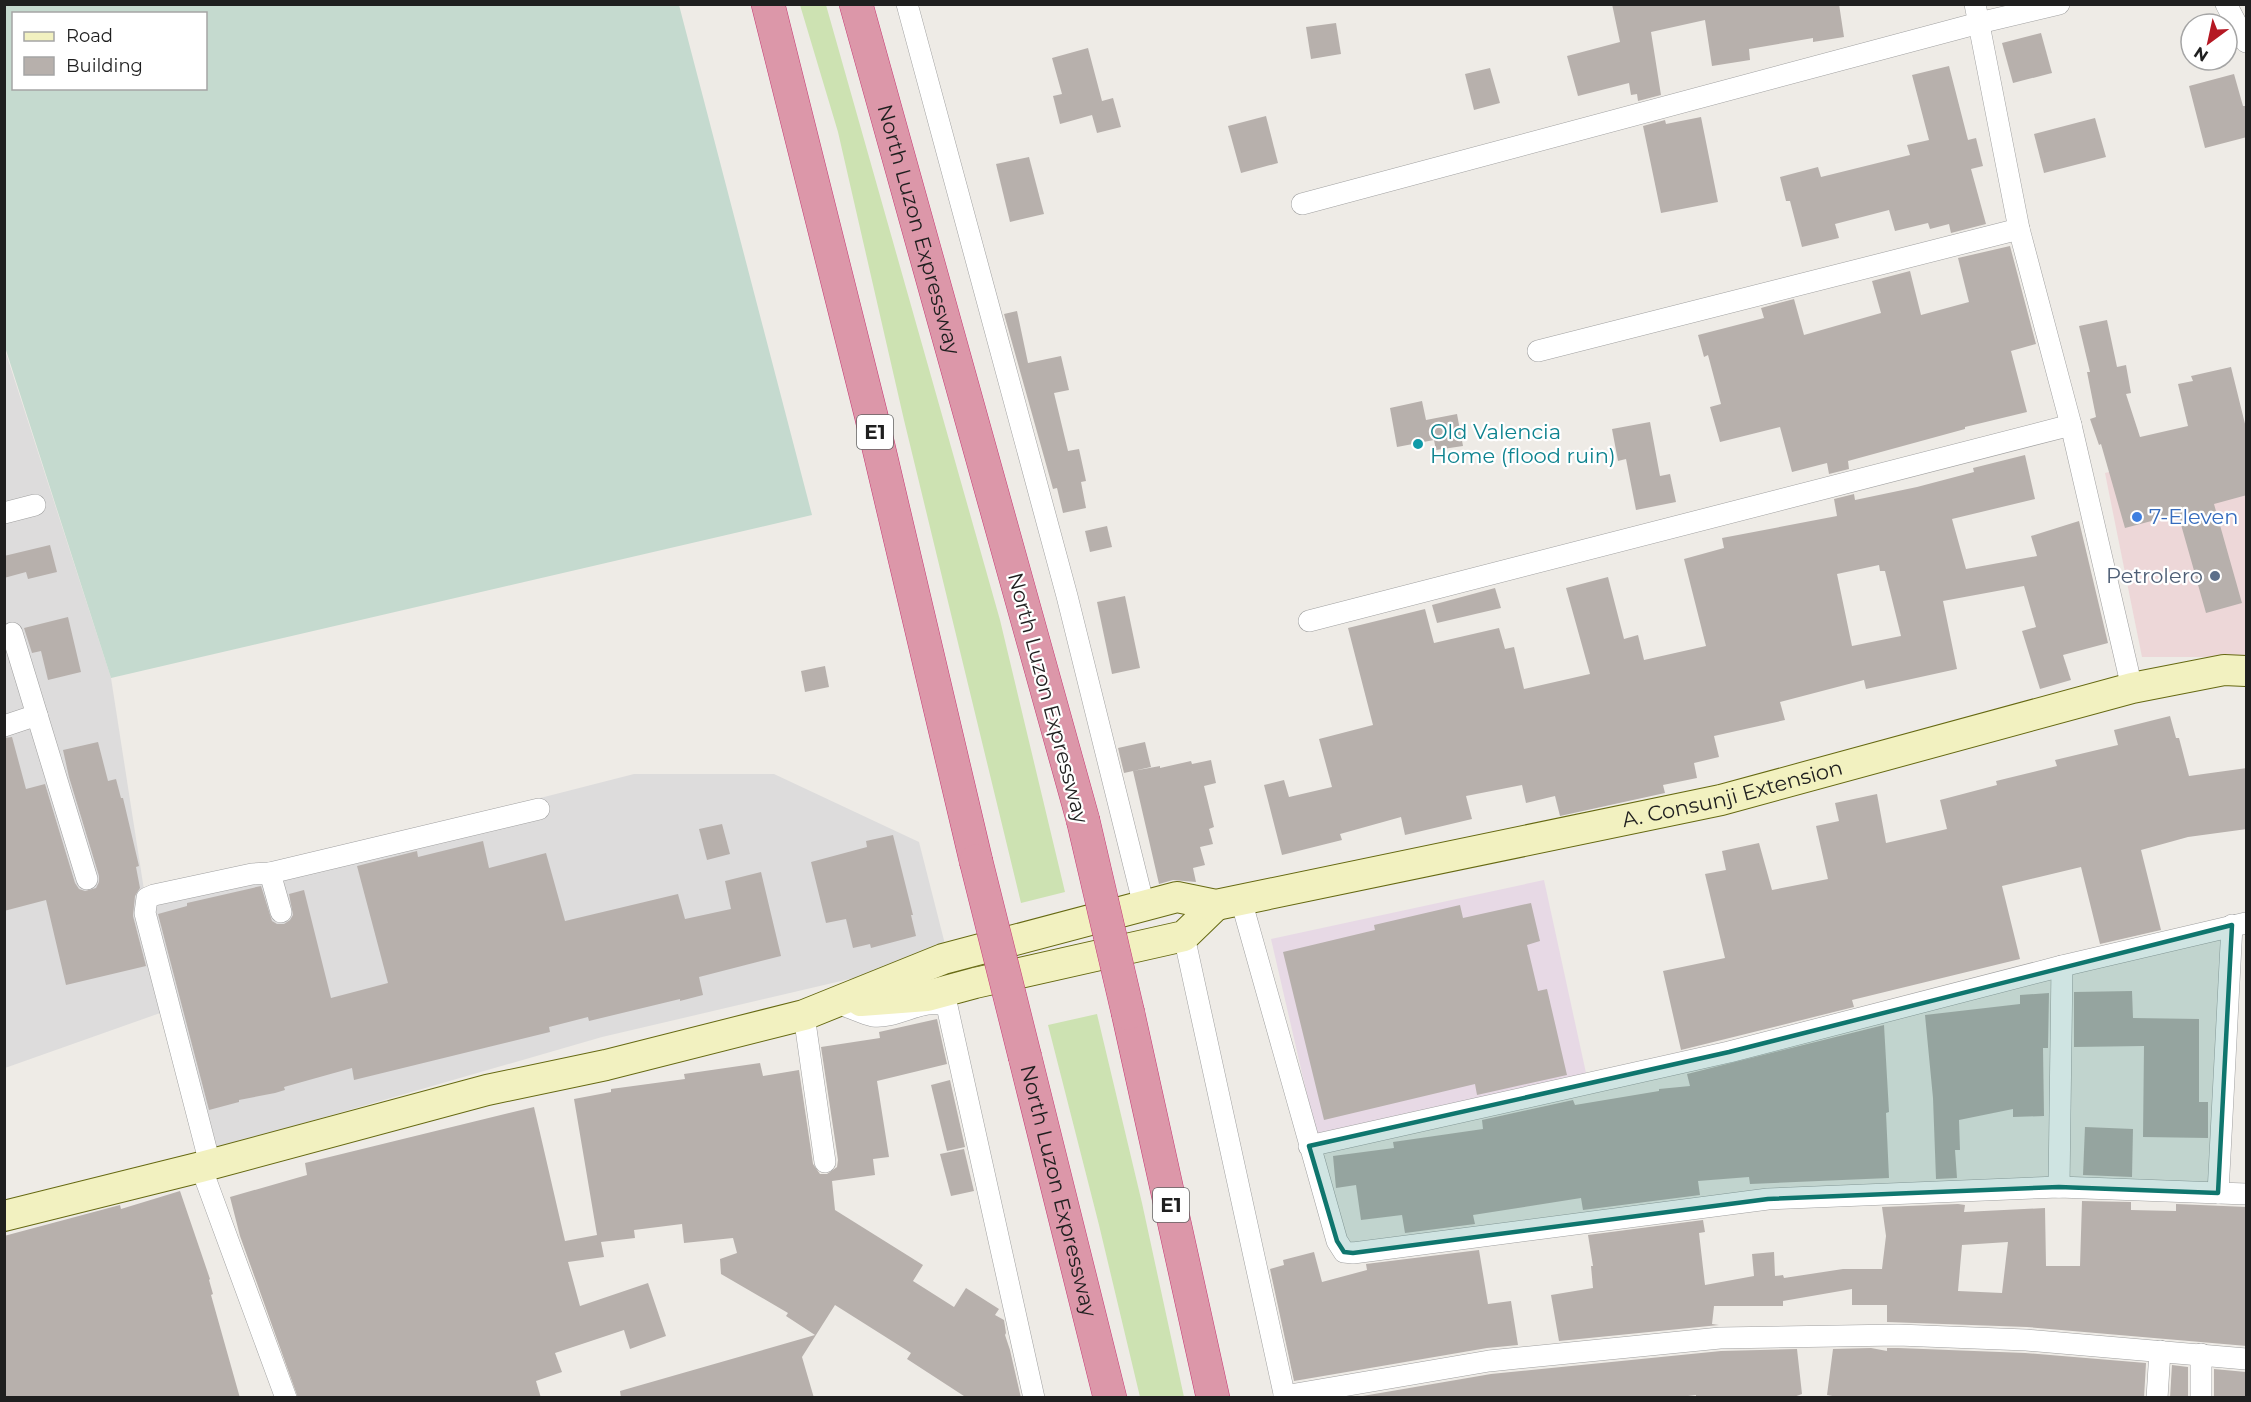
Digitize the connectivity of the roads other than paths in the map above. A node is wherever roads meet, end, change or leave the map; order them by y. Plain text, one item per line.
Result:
1 (768, 4) edge
2 (856, 4) edge
3 (907, 4) edge
4 (2059, 4) edge
5 (2226, 4) edge
6 (1977, 14) edge
7 (2247, 42) edge
8 (1302, 204) dead end
9 (2019, 229) junction
10 (1538, 351) dead end
11 (2072, 425) junction
12 (34, 506) dead end
13 (4, 513) edge
14 (1309, 621) dead end
15 (12, 633) dead end
16 (2247, 672) edge
17 (2132, 688) junction
18 (38, 716) junction
19 (4, 726) edge
20 (539, 809) dead end
21 (270, 873) junction
22 (87, 879) dead end
23 (1229, 903) junction
24 (1144, 906) junction
25 (281, 912) dead end
26 (2239, 924) edge
27 (1184, 936) junction
28 (2062, 966) junction
29 (836, 1003) junction
30 (804, 1015) junction
31 (1309, 1146) junction
32 (825, 1162) dead end
33 (206, 1165) junction
34 (2059, 1187) junction
35 (2218, 1193) junction
36 (2247, 1194) edge
37 (4, 1216) edge
38 (2160, 1351) junction
39 (2201, 1354) junction
40 (2247, 1359) edge
41 (1284, 1397) edge
42 (286, 1398) edge
43 (1034, 1398) edge
44 (1110, 1398) edge
45 (1214, 1398) edge
46 (2157, 1398) edge
47 (2201, 1398) edge

1 - 44 highway, North Luzon Expressway / E1, bridge
2 - 45 highway, North Luzon Expressway / E1, bridge
3 - 24 street
4 - 6 street
5 - 7 street
6 - 8 street
6 - 9 street
9 - 10 street
9 - 11 street
11 - 14 street
11 - 17 street
12 - 13 street
15 - 18 street
16 - 17 main road, A. Consunji Extension
17 - 23 main road, A. Consunji Extension
18 - 19 street
18 - 22 street
20 - 21 street
21 - 25 street
21 - 33 street
23 - 24 main road
23 - 27 main road
23 - 31 street
24 - 29 main road
26 - 28 street
26 - 35 street
27 - 29 main road
27 - 41 street
28 - 31 street
28 - 34 street
29 - 30 main road
29 - 43 street
30 - 32 street
30 - 33 main road
31 - 34 street
33 - 37 main road
33 - 42 street
34 - 35 street
35 - 36 street
38 - 39 street
38 - 41 street
38 - 46 street
39 - 40 street
39 - 47 street

